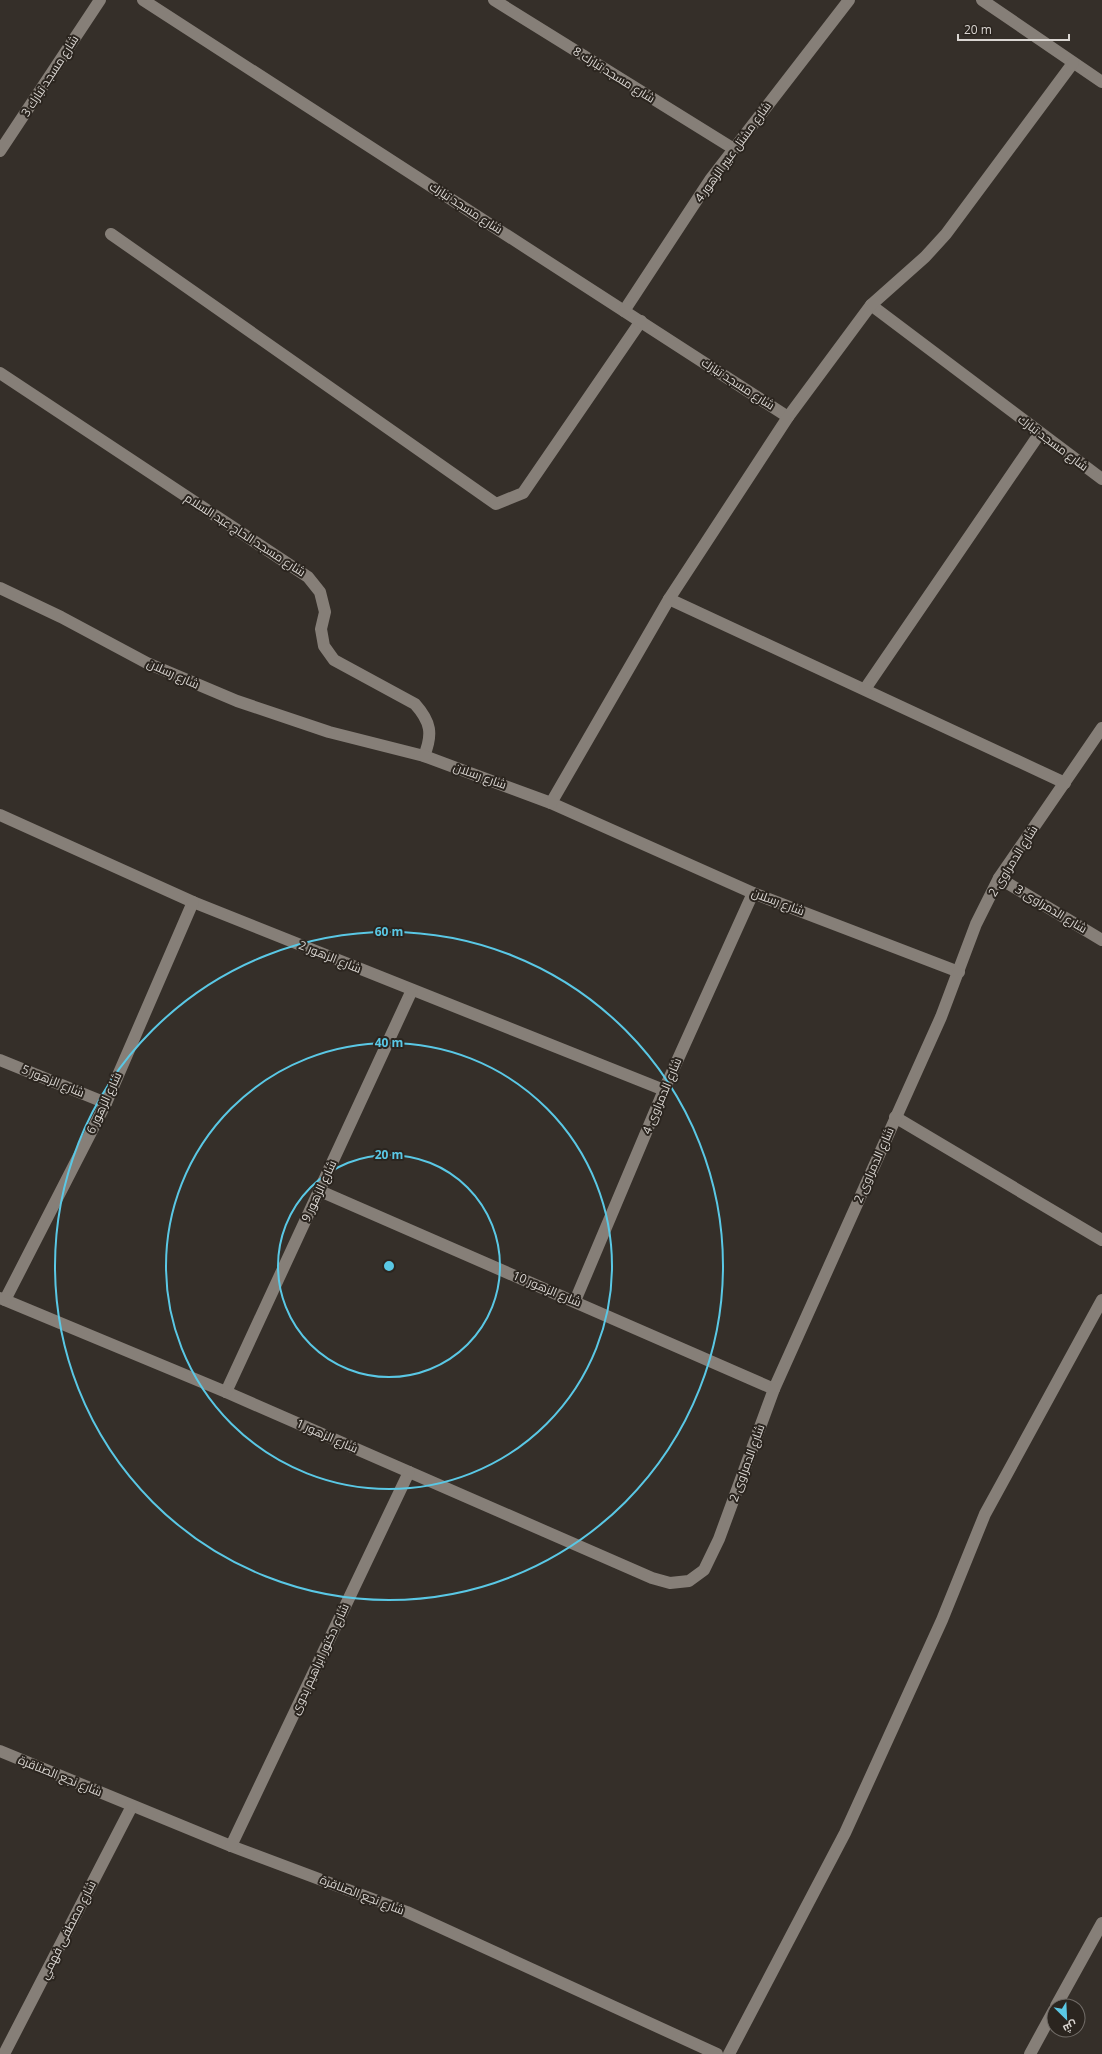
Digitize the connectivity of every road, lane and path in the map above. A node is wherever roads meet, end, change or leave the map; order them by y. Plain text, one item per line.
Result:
1 (100, 0) edge
2 (143, 0) edge
3 (494, 0) edge
4 (849, 0) edge
5 (982, 0) edge
6 (1073, 63) junction
7 (1102, 82) edge
8 (734, 149) junction
9 (0, 151) edge
10 (111, 234) dead end
11 (871, 305) junction
12 (624, 311) junction
13 (641, 321) junction
14 (0, 373) edge
15 (788, 417) junction
16 (1040, 433) junction
17 (1102, 479) edge
18 (0, 588) edge
19 (669, 599) junction
20 (865, 689) junction
21 (1102, 728) edge
22 (424, 756) junction
23 (1065, 783) junction
24 (551, 802) junction
25 (0, 815) edge
26 (999, 878) junction
27 (753, 893) junction
28 (193, 902) junction
29 (1102, 940) edge
30 (958, 972) junction
31 (412, 990) junction
32 (0, 1060) edge
33 (664, 1090) junction
34 (106, 1103) junction
35 (895, 1117) junction
36 (320, 1191) junction
37 (1102, 1240) edge
38 (3, 1299) edge
39 (1102, 1300) edge
40 (575, 1301) junction
41 (774, 1389) junction
42 (226, 1392) junction
43 (409, 1472) junction
44 (652, 1578) joint
45 (0, 1751) edge
46 (132, 1806) junction
47 (231, 1846) junction
48 (1102, 1923) edge
49 (1060, 1998) edge
50 (1046, 2025) edge
51 (4, 2054) edge
52 (717, 2054) edge
53 (729, 2054) edge
54 (1030, 2054) edge

1 - 9 street, شارع مسجد تبارك 3
2 - 12 street, شارع مسجد تبارك
3 - 8 street, شارع مسجد تبارك 8
4 - 8 street, شارع مشتل عبير الزهور 4
5 - 6 street
6 - 7 street
6 - 11 street
8 - 12 street, شارع مشتل عبير الزهور 4
10 - 13 street
11 - 15 street
11 - 16 street, شارع مسجد تبارك
12 - 13 street, شارع مسجد تبارك
13 - 15 street, شارع مسجد تبارك
14 - 22 street, شارع مسجد الحاج عبد السلام
15 - 19 street
16 - 17 street, شارع مسجد تبارك
16 - 20 street
18 - 22 street, شارع رسلان
19 - 20 street
19 - 24 street
20 - 23 street
21 - 23 street, شارع الدمراوى 2
22 - 24 street, شارع رسلان
23 - 26 street, شارع الدمراوى 2
24 - 27 street, شارع رسلان
25 - 28 street, شارع الزهور 2
26 - 29 street, شارع الدمراوى 3
26 - 30 street, شارع الدمراوى 2
27 - 30 street, شارع رسلان
27 - 33 street, شارع الدمراوى 4
28 - 31 street, شارع الزهور 2
28 - 34 street, شارع الزهور 6
30 - 35 street, شارع الدمراوى 2
31 - 33 street, شارع الزهور 2
31 - 36 street, شارع الزهور 9
32 - 34 street, شارع الزهور 5
33 - 40 street, شارع الدمراوى 4
34 - 38 street, شارع الزهور 6
35 - 37 street
35 - 41 street, شارع الدمراوى 2
36 - 40 street, شارع الزهور 10
36 - 42 street, شارع الزهور 9
38 - 42 street, شارع الزهور 1
39 - 53 street
40 - 41 street, شارع الزهور 10
41 - 44 street, شارع الدمراوى 2
42 - 43 street, شارع الزهور 1
43 - 44 street, شارع الزهور 1
43 - 47 street, شارع دكتور ابراهيم بدوى
45 - 46 street, شارع نجع الصناقرة
46 - 47 street, شارع نجع الصناقرة
46 - 51 street, شارع مصطفى فهمي
47 - 52 street, شارع نجع الصناقرة
48 - 49 street
50 - 54 street

